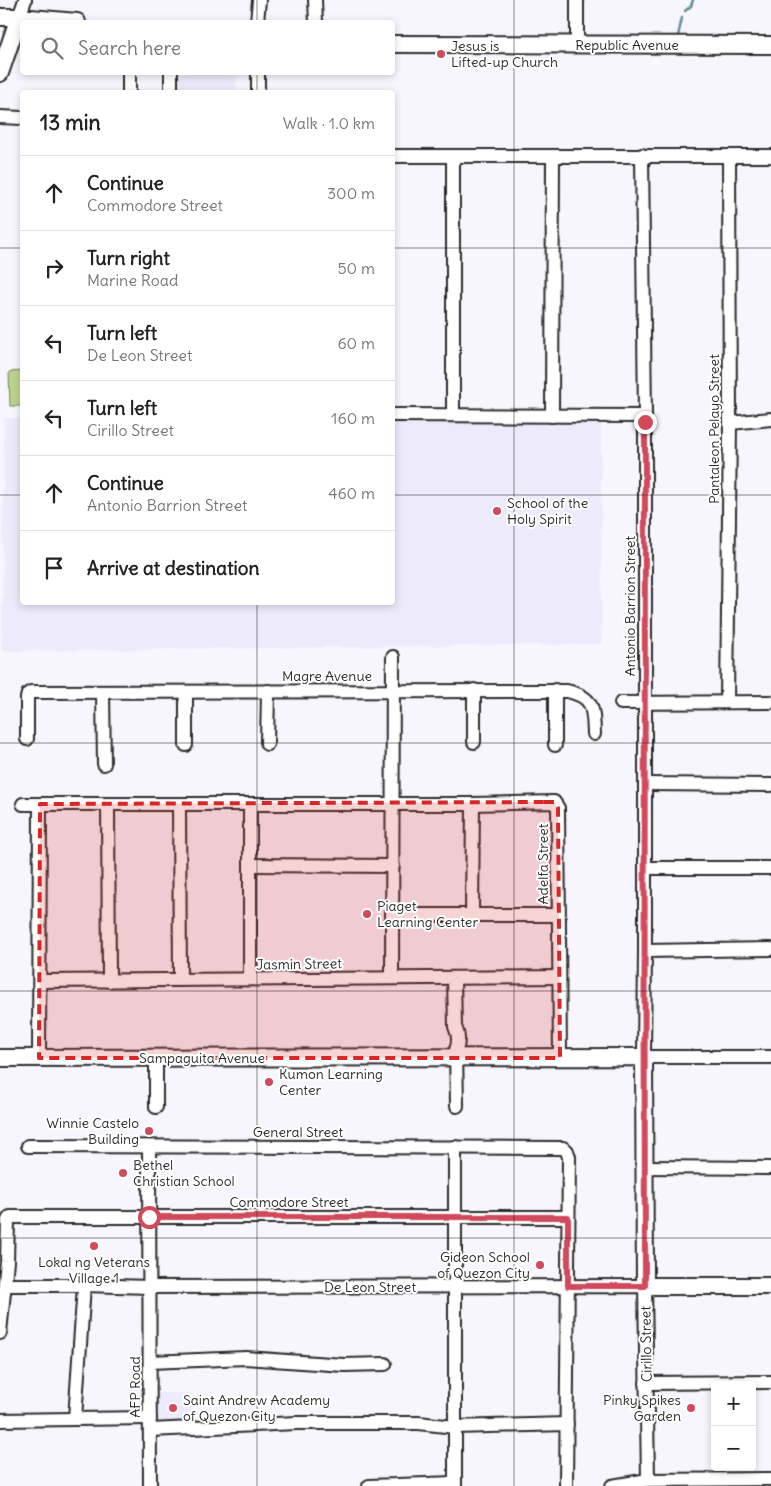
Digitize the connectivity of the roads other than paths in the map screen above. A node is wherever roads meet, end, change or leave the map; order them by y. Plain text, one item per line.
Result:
1 (25, 0) edge
2 (259, 0) edge
3 (315, 0) edge
4 (577, 0) edge
5 (19, 16) junction
6 (0, 17) edge
7 (58, 20) edge
8 (257, 20) edge
9 (316, 20) edge
10 (395, 44) edge
11 (577, 44) junction
12 (771, 45) edge
13 (0, 73) edge
14 (129, 75) edge
15 (171, 75) edge
16 (258, 75) edge
17 (129, 90) edge
18 (171, 90) edge
19 (258, 90) edge
20 (0, 116) edge
21 (20, 118) edge
22 (395, 156) edge
23 (454, 156) junction
24 (553, 156) junction
25 (642, 156) junction
26 (729, 156) junction
27 (771, 156) edge
28 (395, 414) edge
29 (453, 415) junction
30 (552, 416) junction
31 (645, 416) junction
32 (771, 419) edge
33 (730, 423) junction
34 (393, 657) dead end
35 (393, 690) junction
36 (474, 690) junction
37 (555, 690) junction
38 (268, 691) junction
39 (103, 692) junction
40 (186, 692) junction
41 (645, 702) junction
42 (727, 702) junction
43 (771, 702) edge
44 (621, 703) dead end
45 (594, 734) dead end
46 (27, 739) dead end
47 (474, 742) dead end
48 (267, 744) dead end
49 (186, 745) dead end
50 (555, 745) dead end
51 (104, 764) dead end
52 (645, 784) junction
53 (771, 785) edge
54 (23, 804) dead end
55 (40, 804) junction
56 (108, 804) junction
57 (179, 804) junction
58 (250, 804) junction
59 (393, 804) junction
60 (473, 804) junction
61 (250, 865) junction
62 (392, 866) junction
63 (645, 868) junction
64 (771, 868) edge
65 (392, 915) junction
66 (472, 915) junction
67 (558, 915) junction
68 (771, 949) edge
69 (645, 951) junction
70 (559, 977) junction
71 (392, 978) junction
72 (454, 978) junction
73 (180, 980) junction
74 (250, 980) junction
75 (40, 981) junction
76 (109, 981) junction
77 (456, 1054) junction
78 (771, 1057) edge
79 (0, 1058) edge
80 (39, 1058) junction
81 (156, 1058) junction
82 (560, 1058) junction
83 (644, 1058) junction
84 (457, 1106) dead end
85 (156, 1107) dead end
86 (28, 1146) dead end
87 (149, 1147) junction
88 (455, 1147) junction
89 (645, 1168) junction
90 (771, 1168) edge
91 (149, 1217) junction
92 (455, 1217) junction
93 (568, 1217) junction
94 (5, 1285) junction
95 (84, 1285) junction
96 (568, 1286) junction
97 (645, 1286) junction
98 (771, 1286) edge
99 (148, 1287) junction
100 (455, 1287) junction
101 (0, 1333) edge
102 (150, 1362) junction
103 (385, 1364) dead end
104 (771, 1382) edge
105 (646, 1383) junction
106 (75, 1419) junction
107 (0, 1420) edge
108 (150, 1424) junction
109 (567, 1424) junction
110 (455, 1427) junction
111 (771, 1479) edge
112 (648, 1480) junction
113 (455, 1484) edge
114 (150, 1486) edge
115 (369, 1486) edge
116 (566, 1486) edge
117 (612, 1486) edge

1 - 5 street
2 - 8 street
3 - 9 street
4 - 11 street
5 - 6 main road
5 - 7 main road
5 - 13 main road
10 - 11 main road, Republic Avenue
11 - 12 main road, Republic Avenue
14 - 17 street
15 - 18 street
16 - 19 street
20 - 21 street
22 - 23 street
23 - 24 street
23 - 29 street
24 - 25 street
24 - 30 street
25 - 26 street
25 - 31 street, Antonio Barrion Street
26 - 27 street
26 - 33 street, Pantaleon Pelayo Street
28 - 29 street
29 - 30 street
30 - 31 street
31 - 41 street, Antonio Barrion Street
32 - 33 street
33 - 42 street, Pantaleon Pelayo Street
34 - 35 street
35 - 36 street, Magre Avenue
35 - 38 street, Magre Avenue
35 - 59 street
36 - 37 street, Magre Avenue
36 - 47 street
37 - 45 street, Magre Avenue
37 - 50 street
38 - 40 street, Magre Avenue
38 - 48 street
39 - 40 street, Magre Avenue
39 - 46 street, Magre Avenue
39 - 51 street
40 - 49 street
41 - 42 street
41 - 44 street
41 - 52 street, Antonio Barrion Street
42 - 43 street
52 - 53 street
52 - 63 street, Antonio Barrion Street
54 - 55 street, Adelfa Street
55 - 56 street, Adelfa Street
55 - 75 street
56 - 57 street, Adelfa Street
56 - 76 street
57 - 58 street, Adelfa Street
57 - 73 street
58 - 59 street, Adelfa Street
58 - 61 street
59 - 60 street, Adelfa Street
59 - 62 street
60 - 66 street
60 - 67 street, Adelfa Street
61 - 62 street
61 - 74 street
62 - 65 street
63 - 64 street
63 - 69 street, Antonio Barrion Street
65 - 66 street
65 - 71 street
66 - 67 street
67 - 70 street, Adelfa Street
68 - 69 street
69 - 83 street, Antonio Barrion Street
70 - 72 street, Jasmin Street
70 - 82 street, Adelfa Street
71 - 72 street, Jasmin Street
71 - 74 street, Jasmin Street
72 - 77 street
73 - 74 street, Jasmin Street
73 - 76 street, Jasmin Street
75 - 76 street, Jasmin Street
75 - 80 street
77 - 81 main road, Sampaguita Avenue
77 - 82 main road, Sampaguita Avenue
77 - 84 street
78 - 83 street
79 - 80 main road, Sampaguita Avenue
80 - 81 main road, Sampaguita Avenue
81 - 85 street
82 - 83 main road, Sampaguita Avenue
83 - 89 main road, Cirillo Street
86 - 87 street, General Street
87 - 88 street, General Street
87 - 91 street, AFP Road
88 - 92 street
88 - 93 street, General Street
89 - 90 street
89 - 97 main road, Cirillo Street
91 - 92 street, Commodore Street
91 - 94 street, Commodore Street
91 - 99 street, AFP Road
92 - 93 street, Commodore Street
92 - 100 street
93 - 96 street
94 - 95 street, De Leon Street
94 - 101 street
95 - 99 street, De Leon Street
95 - 106 street
96 - 97 street, De Leon Street
96 - 100 street, De Leon Street
96 - 109 street
97 - 98 main road, De Leon Street
97 - 105 street, Cirillo Street
99 - 100 street, De Leon Street
99 - 102 street, AFP Road
100 - 110 street
102 - 103 street
102 - 108 street, AFP Road
104 - 105 street
105 - 112 street, Cirillo Street
106 - 107 street
106 - 108 street
108 - 110 street
108 - 114 street, AFP Road
109 - 110 street
109 - 116 street
110 - 113 street
111 - 112 street
112 - 117 street
113 - 115 street

